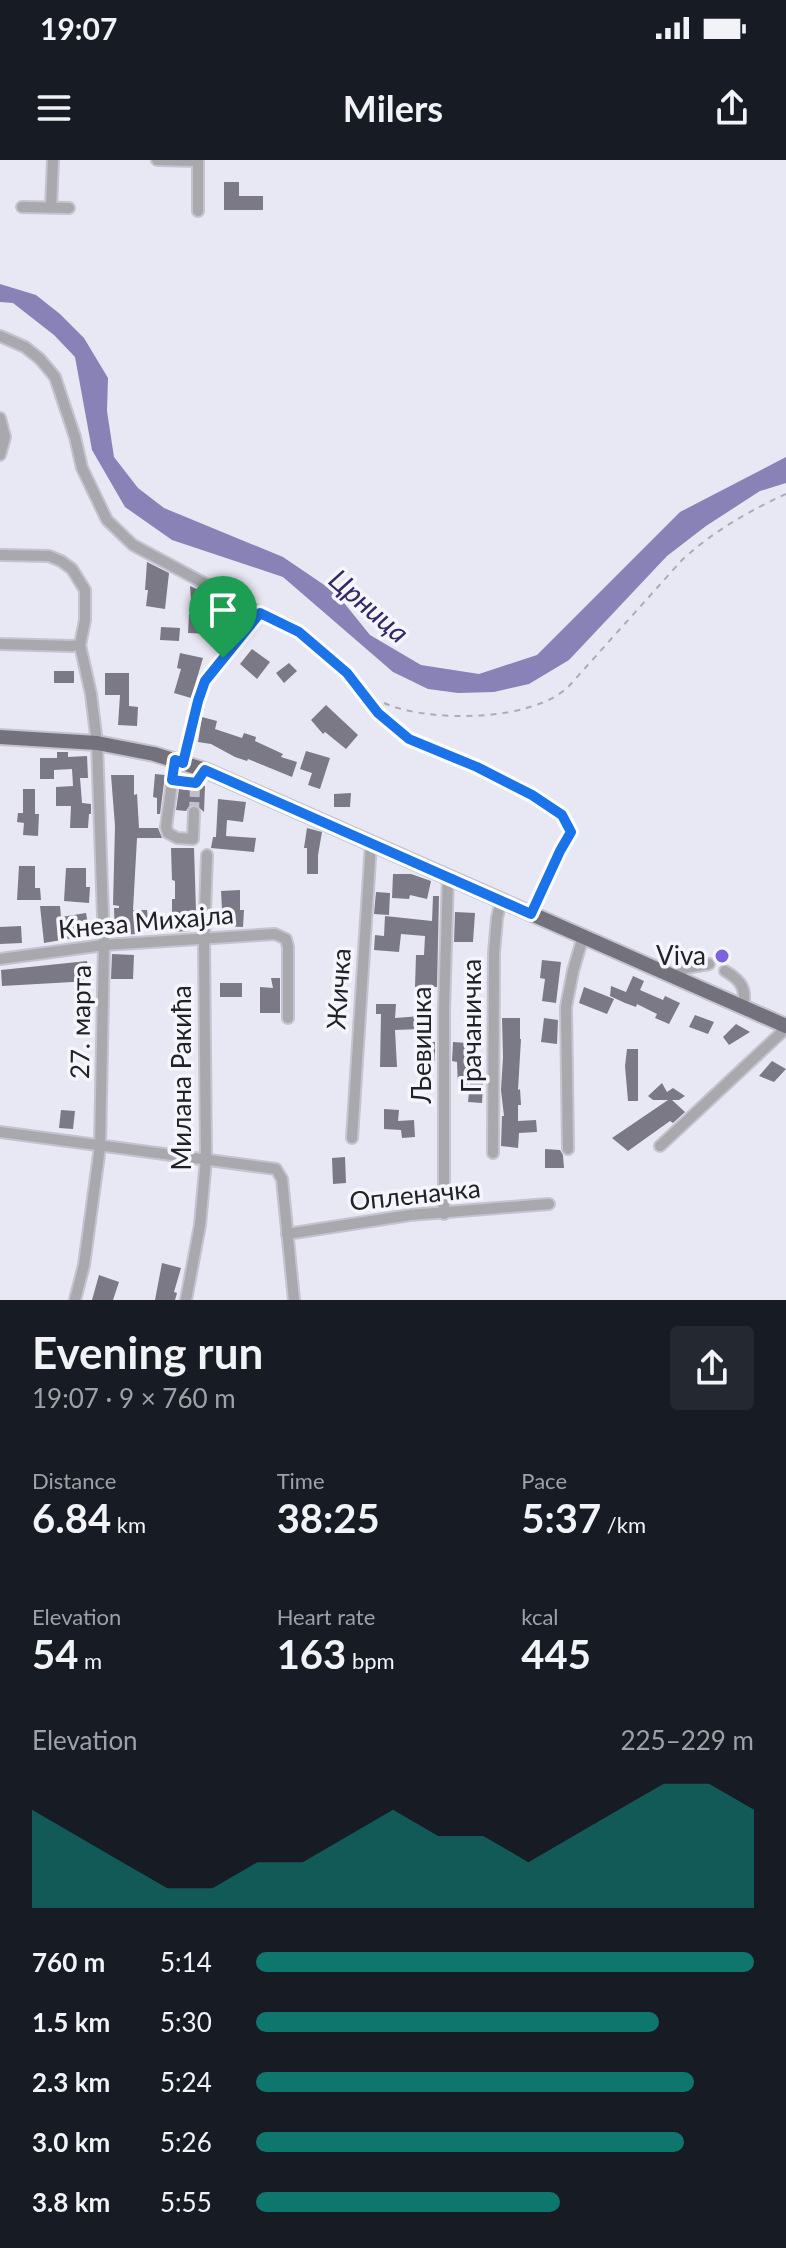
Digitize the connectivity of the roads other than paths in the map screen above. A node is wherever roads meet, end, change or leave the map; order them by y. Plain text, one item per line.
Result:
1 (53, 160) edge
2 (157, 160) edge
3 (22, 207) dead end
4 (51, 207) junction
5 (69, 208) dead end
6 (198, 211) dead end
7 (0, 336) edge
8 (0, 418) edge
9 (0, 455) edge
10 (0, 555) edge
11 (260, 613) junction
12 (0, 644) edge
13 (80, 645) junction
14 (0, 737) edge
15 (97, 743) junction
16 (179, 762) junction
17 (205, 770) junction
18 (172, 780) junction
19 (194, 812) tunnel mouth
20 (371, 843) junction
21 (207, 855) dead end
22 (448, 877) junction
23 (501, 901) junction
24 (531, 914) junction
25 (583, 937) junction
26 (204, 939) junction
27 (104, 945) junction
28 (0, 959) edge
29 (709, 964) dead end
30 (725, 971) dead end
31 (676, 978) junction
32 (743, 1007) junction
33 (288, 1018) dead end
34 (785, 1026) edge
35 (0, 1132) edge
36 (352, 1138) dead end
37 (660, 1146) dead end
38 (100, 1147) junction
39 (568, 1149) dead end
40 (493, 1153) dead end
41 (206, 1159) junction
42 (549, 1204) dead end
43 (444, 1214) junction
44 (287, 1234) junction
45 (75, 1300) edge
46 (186, 1300) edge
47 (294, 1300) edge

1 - 4 street
2 - 6 street
3 - 4 street
4 - 5 street
7 - 11 street
8 - 9 street
10 - 13 street, 27. марта
11 - 16 street
11 - 24 street
12 - 13 street
13 - 15 street, 27. марта
14 - 15 main road
15 - 16 main road
15 - 27 street, 27. марта
16 - 17 main road
16 - 18 street
17 - 18 street
17 - 20 main road
18 - 19 street
20 - 22 main road
20 - 36 street, Жичка
21 - 26 street, Милана Ракића
22 - 23 main road
22 - 43 street, Љевишка
23 - 24 main road
23 - 40 street, Грачаничка
24 - 25 main road
25 - 31 main road
25 - 39 street
26 - 27 street, Кнеза Михајла
26 - 33 street, Кнеза Михајла
26 - 41 street, Милана Ракића
27 - 28 street, Кнеза Михајла
27 - 38 street, 27. марта
29 - 31 street
30 - 32 street
31 - 32 main road
32 - 34 main road
34 - 37 street
35 - 38 street
38 - 41 street
38 - 45 street, 27. марта
41 - 44 street
41 - 46 street, Милана Ракића
42 - 43 street, Опленачка
43 - 44 street, Опленачка
44 - 47 street

